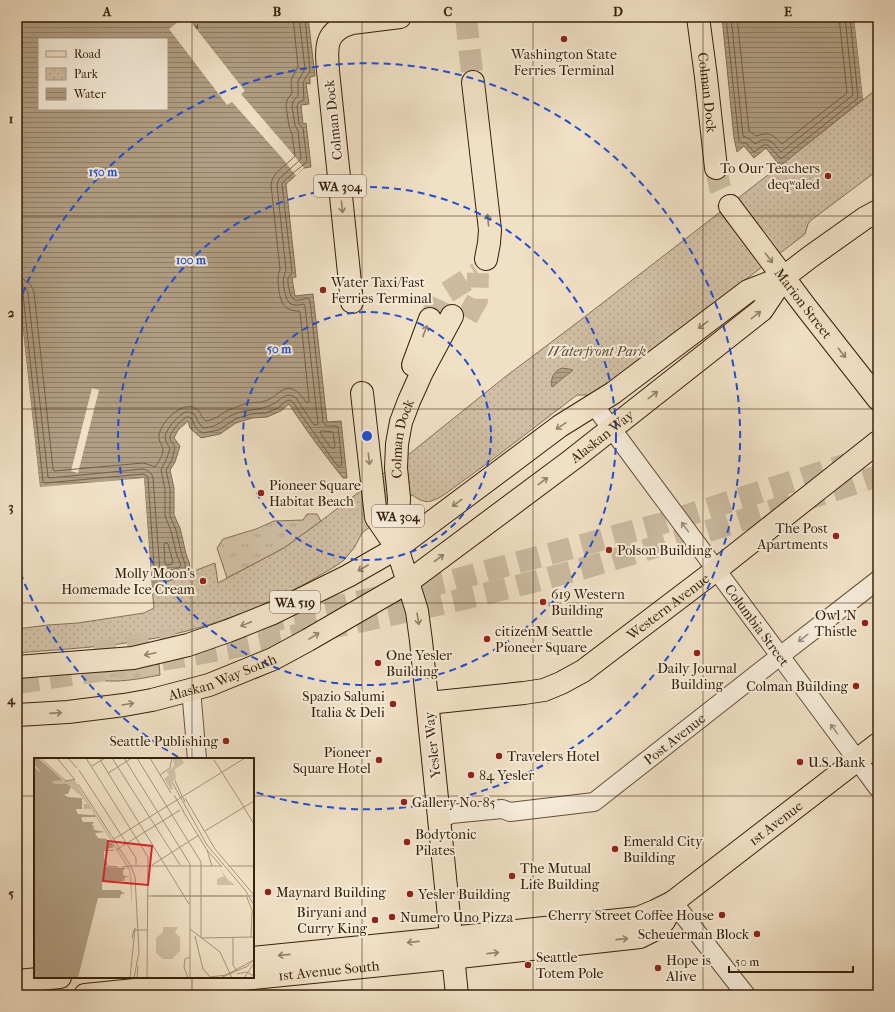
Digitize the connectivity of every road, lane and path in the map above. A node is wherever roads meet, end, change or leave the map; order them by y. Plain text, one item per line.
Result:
1 (400, 17) edge
2 (698, 17) edge
3 (347, 20) edge
4 (473, 82) tunnel mouth
5 (716, 168) tunnel mouth
6 (730, 206) tunnel mouth
7 (874, 212) edge
8 (486, 259) dead end
9 (784, 277) junction
10 (352, 302) dead end
11 (459, 317) tunnel mouth
12 (430, 319) tunnel mouth
13 (362, 393) dead end
14 (878, 399) edge
15 (594, 405) junction
16 (401, 422) junction
17 (612, 428) junction
18 (878, 442) edge
19 (397, 548) junction
20 (716, 570) junction
21 (878, 580) edge
22 (408, 582) junction
23 (780, 656) junction
24 (17, 667) edge
25 (192, 689) junction
26 (428, 703) junction
27 (17, 716) edge
28 (878, 744) edge
29 (198, 758) edge
30 (857, 760) junction
31 (878, 788) edge
32 (439, 820) junction
33 (673, 902) junction
34 (453, 948) junction
35 (254, 958) edge
36 (49, 978) edge
37 (17, 981) edge
38 (222, 984) edge
39 (85, 995) edge
40 (457, 995) edge
41 (746, 995) edge

1 - 3 main road, Colman Dock / WA 304
2 - 5 main road, Colman Dock
3 -> 10 main road, Colman Dock / WA 304
8 -> 4 main road
6 -> 9 main road, Marion Street
7 - 9 main road, Alaskan Way
9 -> 14 main road, Marion Street
9 -> 15 main road, Alaskan Way
17 -> 9 main road, Alaskan Way
11 - 16 main road, Colman Dock / WA 304
16 -> 12 main road
13 -> 19 main road, Colman Dock / WA 304
15 - 17 street, Columbia Street
15 -> 19 main road, Alaskan Way
16 - 19 main road, Colman Dock / WA 304
20 -> 17 street, Columbia Street
22 -> 17 main road, Alaskan Way
18 - 20 main road, Western Avenue
19 - 22 main road, Colman Dock / WA 304
19 -> 24 main road, WA 519
20 - 23 street, Columbia Street
20 - 26 main road, Western Avenue
21 -> 23 street, Post Avenue
25 -> 22 main road, Alaskan Way South / WA 519
22 -> 26 main road, Yesler Way
30 -> 23 street, Columbia Street
23 - 32 street, Post Avenue
27 -> 25 main road, Alaskan Way South / WA 519
25 - 29 street
26 - 32 main road, Yesler Way
28 - 30 main road, 1st Avenue
30 - 31 street, Columbia Street
30 - 33 main road, 1st Avenue
32 - 34 main road, Yesler Way
33 - 34 main road, 1st Avenue
33 - 41 street
34 -> 35 main road, 1st Avenue South
34 - 38 main road, 1st Avenue South
34 - 40 main road, Yesler Way
36 - 37 main road
38 - 39 main road, 1st Avenue South

